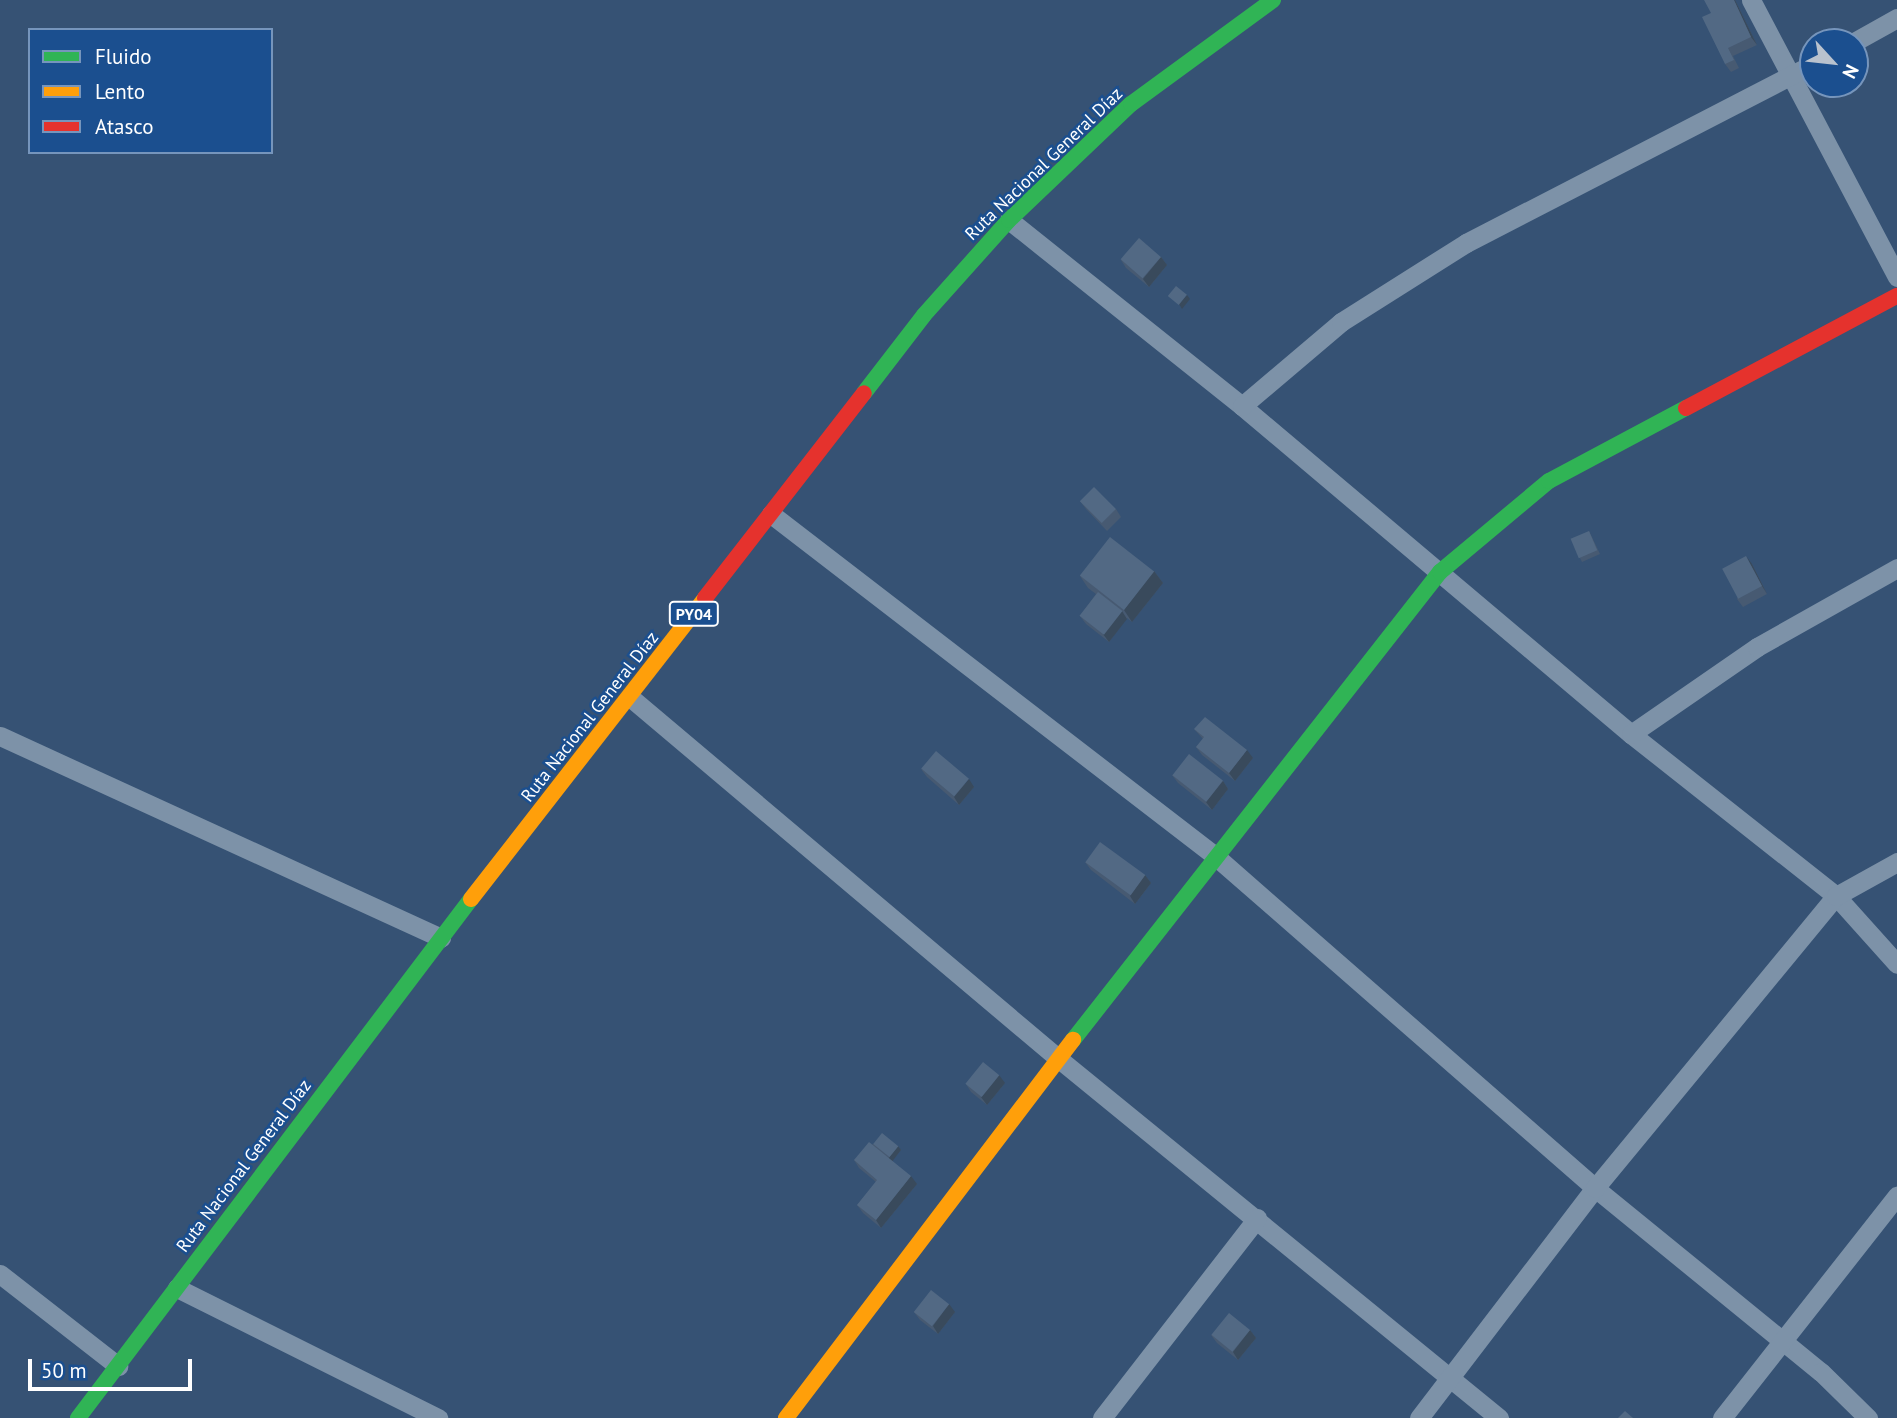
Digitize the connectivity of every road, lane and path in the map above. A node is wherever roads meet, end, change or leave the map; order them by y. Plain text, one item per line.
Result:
1 (1273, 0) edge
2 (1751, 0) edge
3 (1897, 19) edge
4 (1869, 34) edge
5 (1799, 71) edge
6 (1792, 75) junction
7 (1009, 220) junction
8 (1897, 277) edge
9 (1897, 296) edge
10 (1242, 406) junction
11 (771, 513) junction
12 (1897, 568) edge
13 (1440, 572) junction
14 (631, 698) junction
15 (1631, 734) junction
16 (0, 736) edge
17 (1214, 855) junction
18 (1897, 862) edge
19 (1836, 896) junction
20 (441, 938) junction
21 (1897, 964) edge
22 (1059, 1059) junction
23 (1595, 1188) junction
24 (1897, 1196) edge
25 (1257, 1218) junction
26 (0, 1274) edge
27 (177, 1288) junction
28 (1780, 1339) junction
29 (118, 1366) junction
30 (1449, 1380) junction
31 (78, 1418) edge
32 (438, 1418) edge
33 (786, 1418) edge
34 (1102, 1418) edge
35 (1419, 1418) edge
36 (1499, 1418) edge
37 (1723, 1418) edge
38 (1868, 1418) edge

1 - 7 main road, Ruta Nacional General Díaz / PY04
2 - 6 street
3 - 4 street
5 - 6 street
6 - 8 street
6 - 10 street
7 - 10 street
7 - 11 main road, Ruta Nacional General Díaz / PY04
9 - 13 main road
10 - 13 street
11 - 14 main road, Ruta Nacional General Díaz / PY04
11 - 17 street
12 - 15 street
13 - 15 street
13 - 17 main road
14 - 20 main road, Ruta Nacional General Díaz / PY04
14 - 22 street
15 - 19 street
16 - 20 street
17 - 22 main road
17 - 23 street
18 - 19 street
19 - 21 street
19 - 23 street
20 - 27 main road, Ruta Nacional General Díaz / PY04
22 - 25 street
22 - 33 main road
23 - 28 street
23 - 30 street
24 - 28 street
25 - 30 street
25 - 34 street
26 - 29 street
27 - 29 main road, Ruta Nacional General Díaz / PY04
27 - 32 street
28 - 37 street
28 - 38 street
29 - 31 main road, Ruta Nacional General Díaz / PY04
30 - 35 street
30 - 36 street

